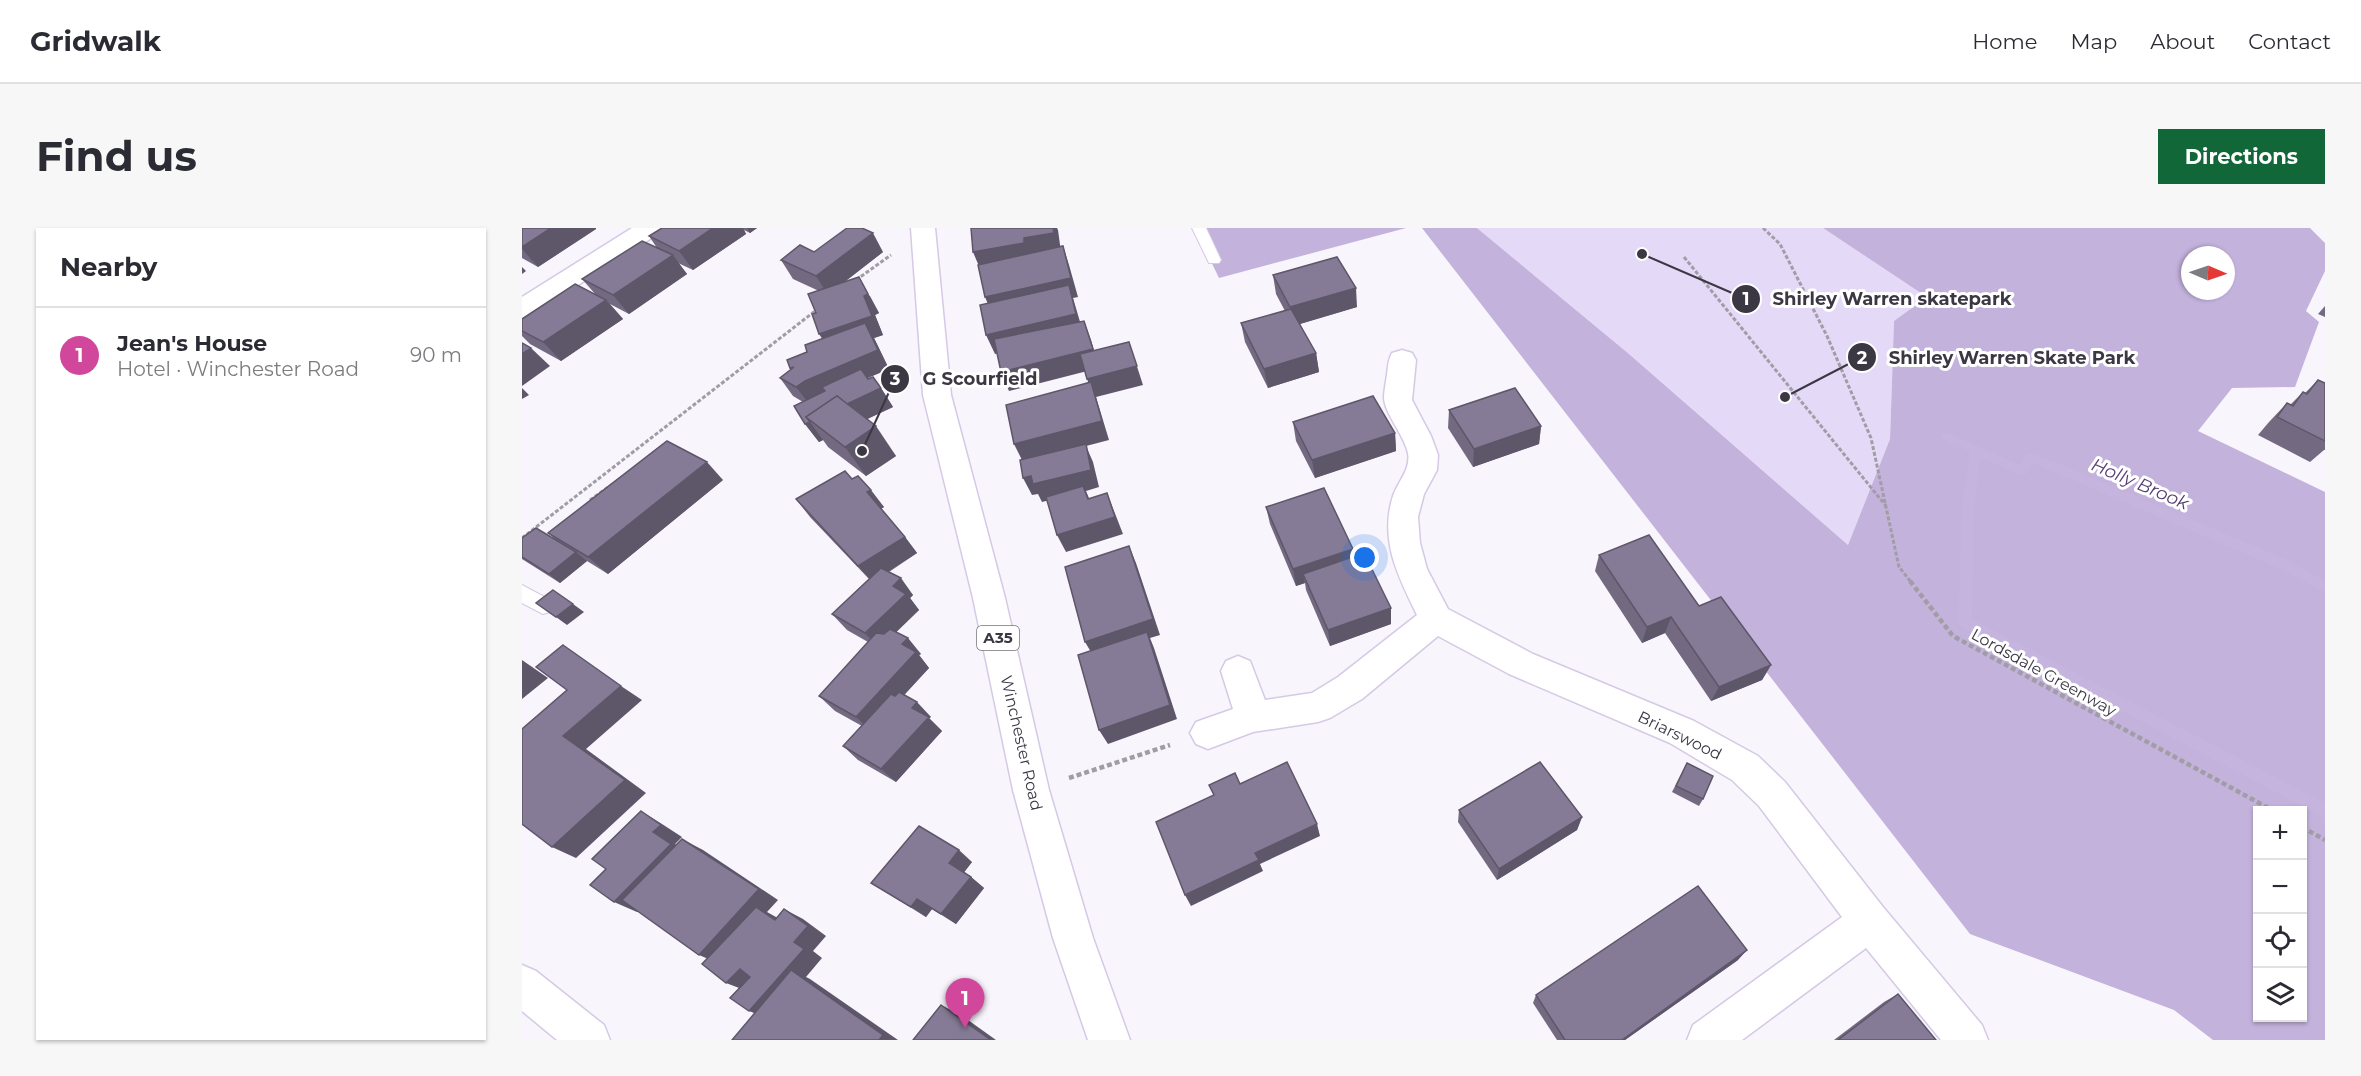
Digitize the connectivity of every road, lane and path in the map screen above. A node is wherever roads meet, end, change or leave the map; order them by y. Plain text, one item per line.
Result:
1 (649, 228) edge
2 (1199, 228) edge
3 (1763, 228) edge
4 (924, 239) edge
5 (1684, 257) dead end
6 (1214, 260) dead end
7 (849, 285) edge
8 (821, 307) edge
9 (522, 309) edge
10 (1402, 360) dead end
11 (640, 472) edge
12 (585, 504) edge
13 (1886, 507) junction
14 (522, 538) edge
15 (522, 593) edge
16 (543, 606) edge
17 (1436, 619) junction
18 (1238, 671) dead end
19 (1253, 717) junction
20 (1208, 733) joint
21 (1031, 790) junction
22 (2265, 806) edge
23 (2307, 830) edge
24 (2325, 840) edge
25 (1869, 921) junction
26 (522, 985) edge
27 (589, 1040) edge
28 (1109, 1040) edge
29 (1708, 1040) edge
30 (1967, 1040) edge

1 - 9 street
2 - 6 lane
3 - 13 path, Lordsdale Greenway
4 - 7 path
4 - 21 street, Winchester Road / A35
5 - 13 path
8 - 14 path
10 - 17 street
11 - 12 path
13 - 22 path, Lordsdale Greenway
15 - 16 lane
17 - 19 street
17 - 25 street, Briarswood
18 - 19 street
19 - 20 street
20 - 21 path
21 - 28 street, Winchester Road / A35
23 - 24 path
25 - 29 street
25 - 30 street, Briarswood
26 - 27 street

